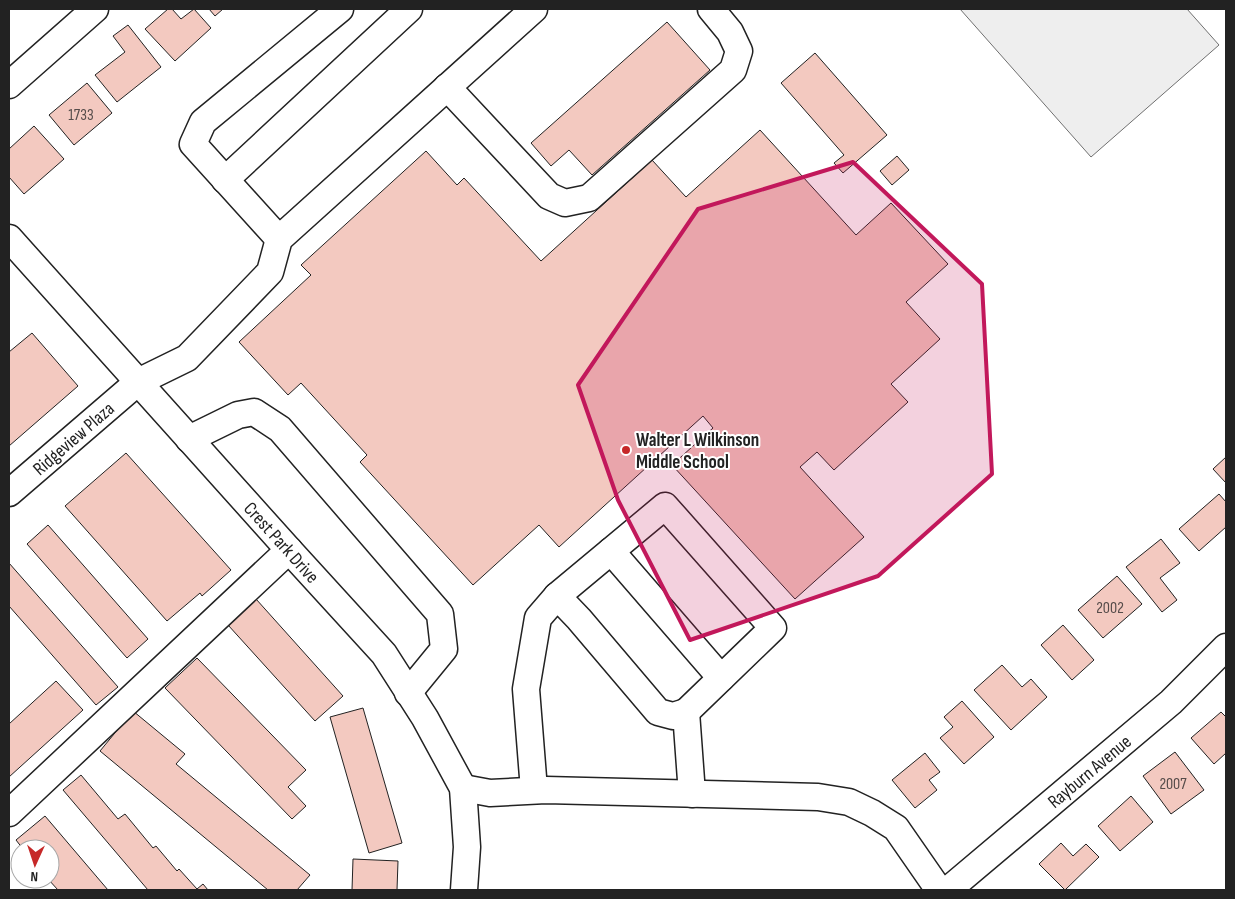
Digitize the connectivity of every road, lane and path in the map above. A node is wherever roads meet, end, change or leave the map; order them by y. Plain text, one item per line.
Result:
1 (95, 9) edge
2 (340, 9) edge
3 (409, 9) edge
4 (534, 9) edge
5 (711, 9) edge
6 (9, 85) edge
7 (447, 87) junction
8 (226, 180) junction
9 (9, 238) edge
10 (279, 239) junction
11 (138, 382) junction
12 (189, 439) junction
13 (9, 493) edge
14 (288, 550) junction
15 (611, 551) junction
16 (557, 596) junction
17 (1226, 647) edge
18 (721, 678) junction
19 (408, 693) junction
20 (686, 712) junction
21 (463, 788) junction
22 (534, 790) junction
23 (692, 794) junction
24 (9, 813) edge
25 (464, 890) edge
26 (940, 890) edge
27 (948, 890) edge

1 - 6 street
2 - 8 street
3 - 8 street
4 - 7 street
5 - 7 street
7 - 10 street
8 - 10 street
9 - 11 street, Crest Park Drive
10 - 11 street, Ridgeview Plaza
11 - 12 street, Crest Park Drive
11 - 13 street, Ridgeview Plaza
12 - 14 street, Crest Park Drive
12 - 19 street
14 - 19 street, Crest Park Drive
14 - 24 street
15 - 16 street
15 - 18 street
15 - 18 street
16 - 20 street
16 - 22 street
17 - 27 street, Rayburn Avenue
18 - 20 street
19 - 21 street, Crest Park Drive
20 - 23 street
21 - 22 street
21 - 25 street, Crest Park Drive
22 - 23 street
23 - 26 street

